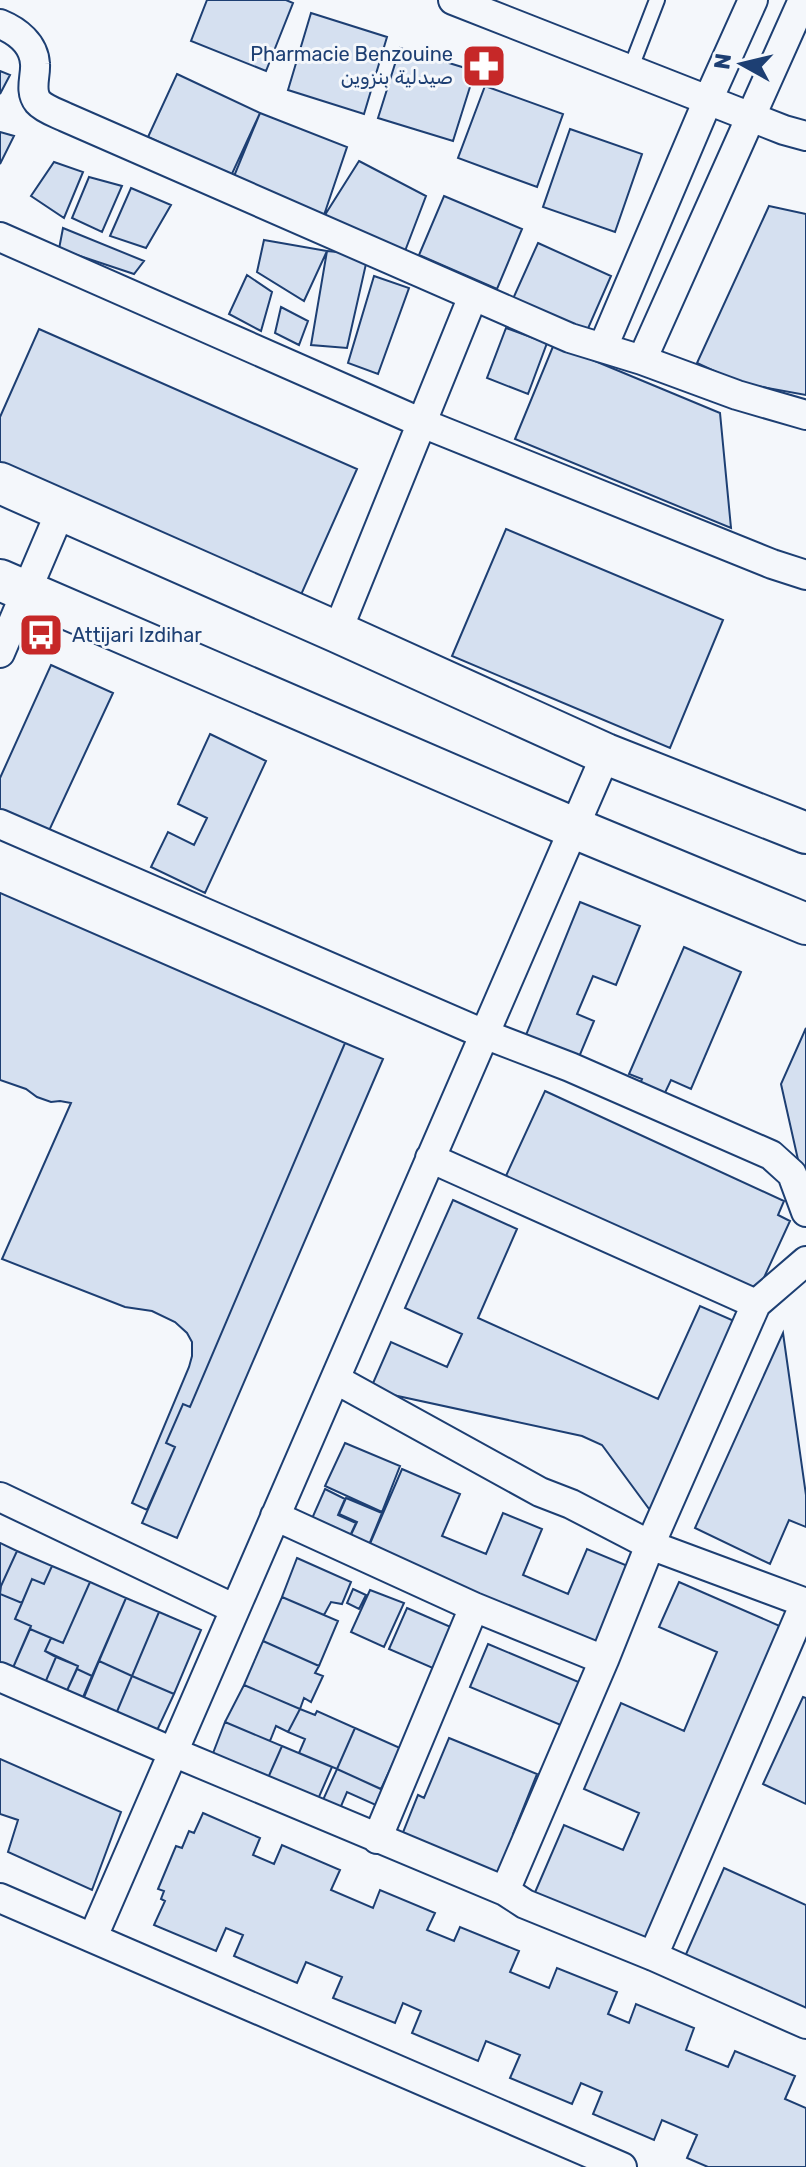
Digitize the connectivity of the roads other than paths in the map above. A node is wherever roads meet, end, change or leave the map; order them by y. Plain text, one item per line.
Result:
1 (453, 0) edge
2 (657, 0) edge
3 (753, 0) edge
4 (803, 0) edge
5 (0, 24) edge
6 (630, 70) junction
7 (708, 100) junction
8 (750, 116) junction
9 (806, 136) edge
10 (0, 237) edge
11 (473, 296) junction
12 (603, 347) junction
13 (642, 360) junction
14 (806, 415) edge
15 (422, 423) junction
16 (0, 483) edge
17 (61, 510) junction
18 (806, 575) edge
19 (12, 586) edge
20 (337, 632) junction
21 (0, 653) edge
22 (606, 754) junction
23 (0, 824) edge
24 (574, 828) junction
25 (806, 833) edge
26 (806, 924) edge
27 (484, 1034) junction
28 (430, 1158) junction
29 (806, 1212) edge
30 (806, 1261) edge
31 (756, 1304) junction
32 (335, 1379) junction
33 (0, 1497) edge
34 (275, 1516) junction
35 (650, 1545) junction
36 (805, 1603) edge
37 (474, 1607) junction
38 (235, 1609) junction
39 (604, 1660) junction
40 (0, 1677) edge
41 (173, 1752) junction
42 (377, 1839) junction
43 (505, 1891) junction
44 (0, 1898) edge
45 (93, 1937) junction
46 (653, 1956) junction
47 (806, 2024) edge
48 (622, 2167) edge

1 - 6 street
2 - 6 lane
3 - 7 street
4 - 8 street
5 - 11 street
6 - 7 street
7 - 8 street
7 - 12 street
8 - 9 street
8 - 13 street
10 - 15 street
11 - 12 street
11 - 15 street
12 - 13 street
13 - 14 street
15 - 18 street
15 - 20 street
16 - 17 main road
17 - 19 street
17 - 20 main road
19 - 21 street
19 - 24 main road
20 - 22 main road
22 - 24 street
22 - 25 main road
23 - 27 street
24 - 26 main road
24 - 27 street
27 - 28 street
27 - 29 street
28 - 31 street
28 - 32 street
30 - 31 street
31 - 35 street
32 - 34 street
32 - 35 street
33 - 38 street
34 - 37 street
34 - 38 street
35 - 36 street
35 - 39 street
36 - 46 street
37 - 39 street
37 - 42 street
38 - 41 street
39 - 43 street
40 - 41 street
41 - 42 street
41 - 45 street
42 - 43 street
43 - 46 street
44 - 45 street
45 - 48 street
46 - 47 street

